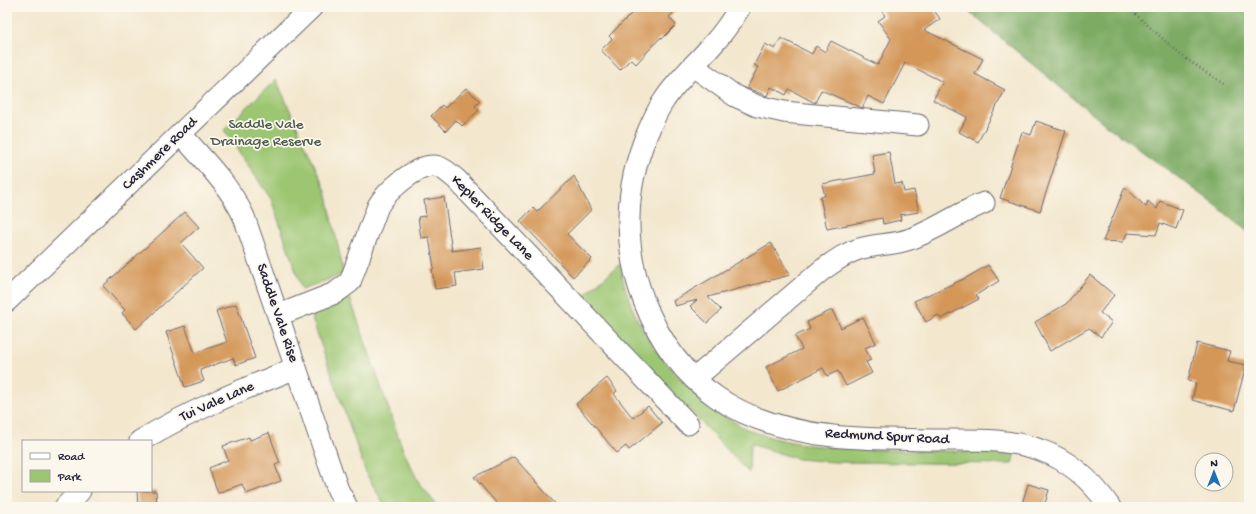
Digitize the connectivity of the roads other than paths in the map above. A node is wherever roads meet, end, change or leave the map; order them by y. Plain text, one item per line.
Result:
1 (312, 7) edge
2 (740, 7) edge
3 (692, 66) junction
4 (918, 125) dead end
5 (181, 134) junction
6 (984, 203) dead end
7 (7, 301) edge
8 (279, 315) junction
9 (296, 368) junction
10 (694, 379) junction
11 (688, 424) dead end
12 (142, 440) edge
13 (79, 492) edge
14 (65, 507) edge
15 (347, 507) edge
16 (1110, 507) edge

1 - 5 street, Cashmere Road
2 - 3 street, Redmund Spur Road
3 - 4 street
3 - 10 street, Redmund Spur Road
5 - 7 street, Cashmere Road
5 - 8 street, Saddle Vale Rise
6 - 10 street
8 - 9 street, Saddle Vale Rise
8 - 11 street, Kepler Ridge Lane
9 - 12 street, Tui Vale Lane
9 - 15 street, Saddle Vale Rise
10 - 16 street, Redmund Spur Road
13 - 14 street

